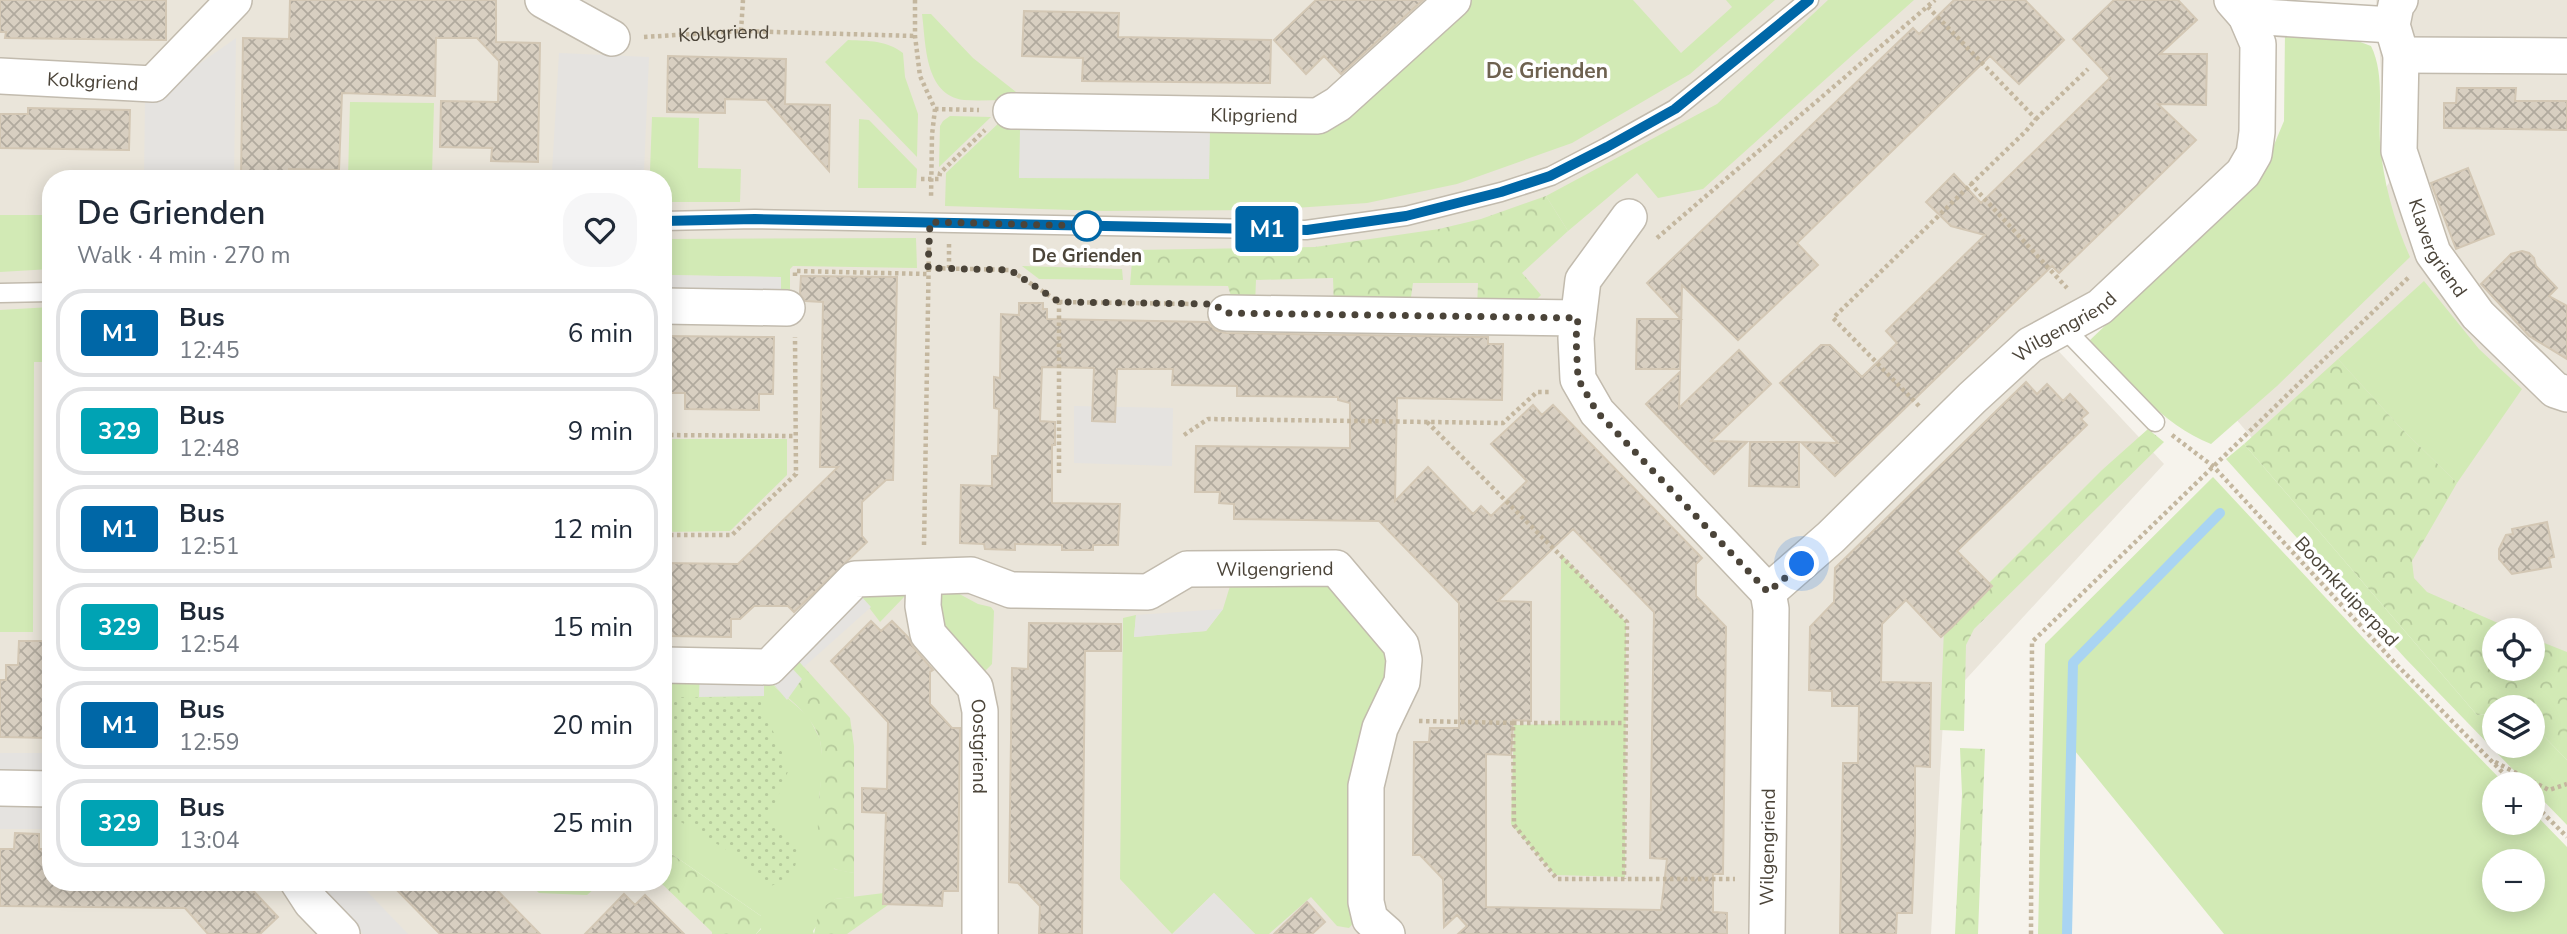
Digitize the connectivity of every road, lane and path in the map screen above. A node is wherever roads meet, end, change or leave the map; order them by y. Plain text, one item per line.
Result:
1 (234, 0) edge
2 (543, 0) edge
3 (743, 0) edge
4 (915, 0) edge
5 (1453, 0) edge
6 (1809, 0) edge
7 (1935, 0) edge
8 (1928, 7) junction
9 (2239, 8) edge
10 (2398, 27) edge
11 (741, 32) junction
12 (915, 36) junction
13 (612, 38) joint
14 (2567, 56) edge
15 (2088, 69) dead end
16 (0, 76) edge
17 (935, 109) junction
18 (1011, 111) junction
19 (2036, 119) junction
20 (921, 179) dead end
21 (931, 179) junction
22 (1970, 183) junction
23 (672, 221) edge
24 (930, 222) junction
25 (1642, 229) joint
26 (949, 243) dead end
27 (2433, 253) junction
28 (949, 268) junction
29 (928, 271) junction
30 (42, 292) edge
31 (0, 293) edge
32 (1059, 302) junction
33 (672, 306) edge
34 (792, 308) junction
35 (1226, 313) joint
36 (1578, 318) junction
37 (2076, 320) junction
38 (1586, 394) junction
39 (2567, 394) edge
40 (1427, 422) junction
41 (2155, 422) joint
42 (1941, 429) junction
43 (672, 435) edge
44 (1184, 435) dead end
45 (796, 436) junction
46 (2214, 467) junction
47 (1059, 475) dead end
48 (672, 535) edge
49 (924, 578) junction
50 (1768, 592) junction
51 (672, 665) edge
52 (1384, 720) junction
53 (1513, 723) junction
54 (1625, 723) junction
55 (2489, 760) junction
56 (2502, 772) edge
57 (2567, 784) edge
58 (0, 788) edge
59 (42, 789) edge
60 (2545, 815) edge
61 (2567, 837) edge
62 (1624, 879) junction
63 (1767, 879) junction
64 (304, 891) edge
65 (1370, 929) edge
66 (342, 934) edge
67 (980, 934) edge
68 (1767, 934) edge
69 (2031, 934) edge

1 - 16 street, Kolkgriend
2 - 13 street
3 - 11 path
4 - 12 path
5 - 18 street, Klipgriend
6 - 24 lane
7 - 8 path
8 - 19 path
8 - 25 path
9 - 10 street, Wilgengriend
9 - 37 street, Wilgengriend
10 - 14 street
10 - 27 street, Klavergriend
11 - 12 path, Kolkgriend
11 - 13 path, Kolkgriend
12 - 17 path
15 - 19 path
17 - 18 path
17 - 21 path
18 - 21 path
19 - 22 path
20 - 21 path
21 - 24 path
22 - 37 path
22 - 42 path
23 - 24 lane
24 - 29 path
25 - 36 street
26 - 28 path
27 - 39 street, Klavergriend
27 - 46 path
28 - 29 path
28 - 32 path
29 - 34 path
29 - 49 path
30 - 31 lane
32 - 35 path
32 - 47 path
33 - 34 street
34 - 45 path
35 - 36 street
36 - 38 street
37 - 41 lane
37 - 42 street, Wilgengriend
38 - 40 path
38 - 50 street
40 - 44 path
40 - 54 path
41 - 46 path, Boomkruiperpad
42 - 50 street, Wilgengriend
43 - 45 path
45 - 48 path
46 - 55 path, Boomkruiperpad
46 - 69 path
49 - 51 street
49 - 52 street, Wilgengriend
49 - 67 street, Oostgriend
50 - 63 street, Wilgengriend
52 - 53 path
52 - 65 street, Wilgengriend
53 - 54 path
53 - 62 path
54 - 62 path
55 - 56 path, Boomkruiperpad
55 - 57 path
58 - 59 street
60 - 61 path
62 - 63 path
63 - 68 street, Wilgengriend
64 - 66 street

